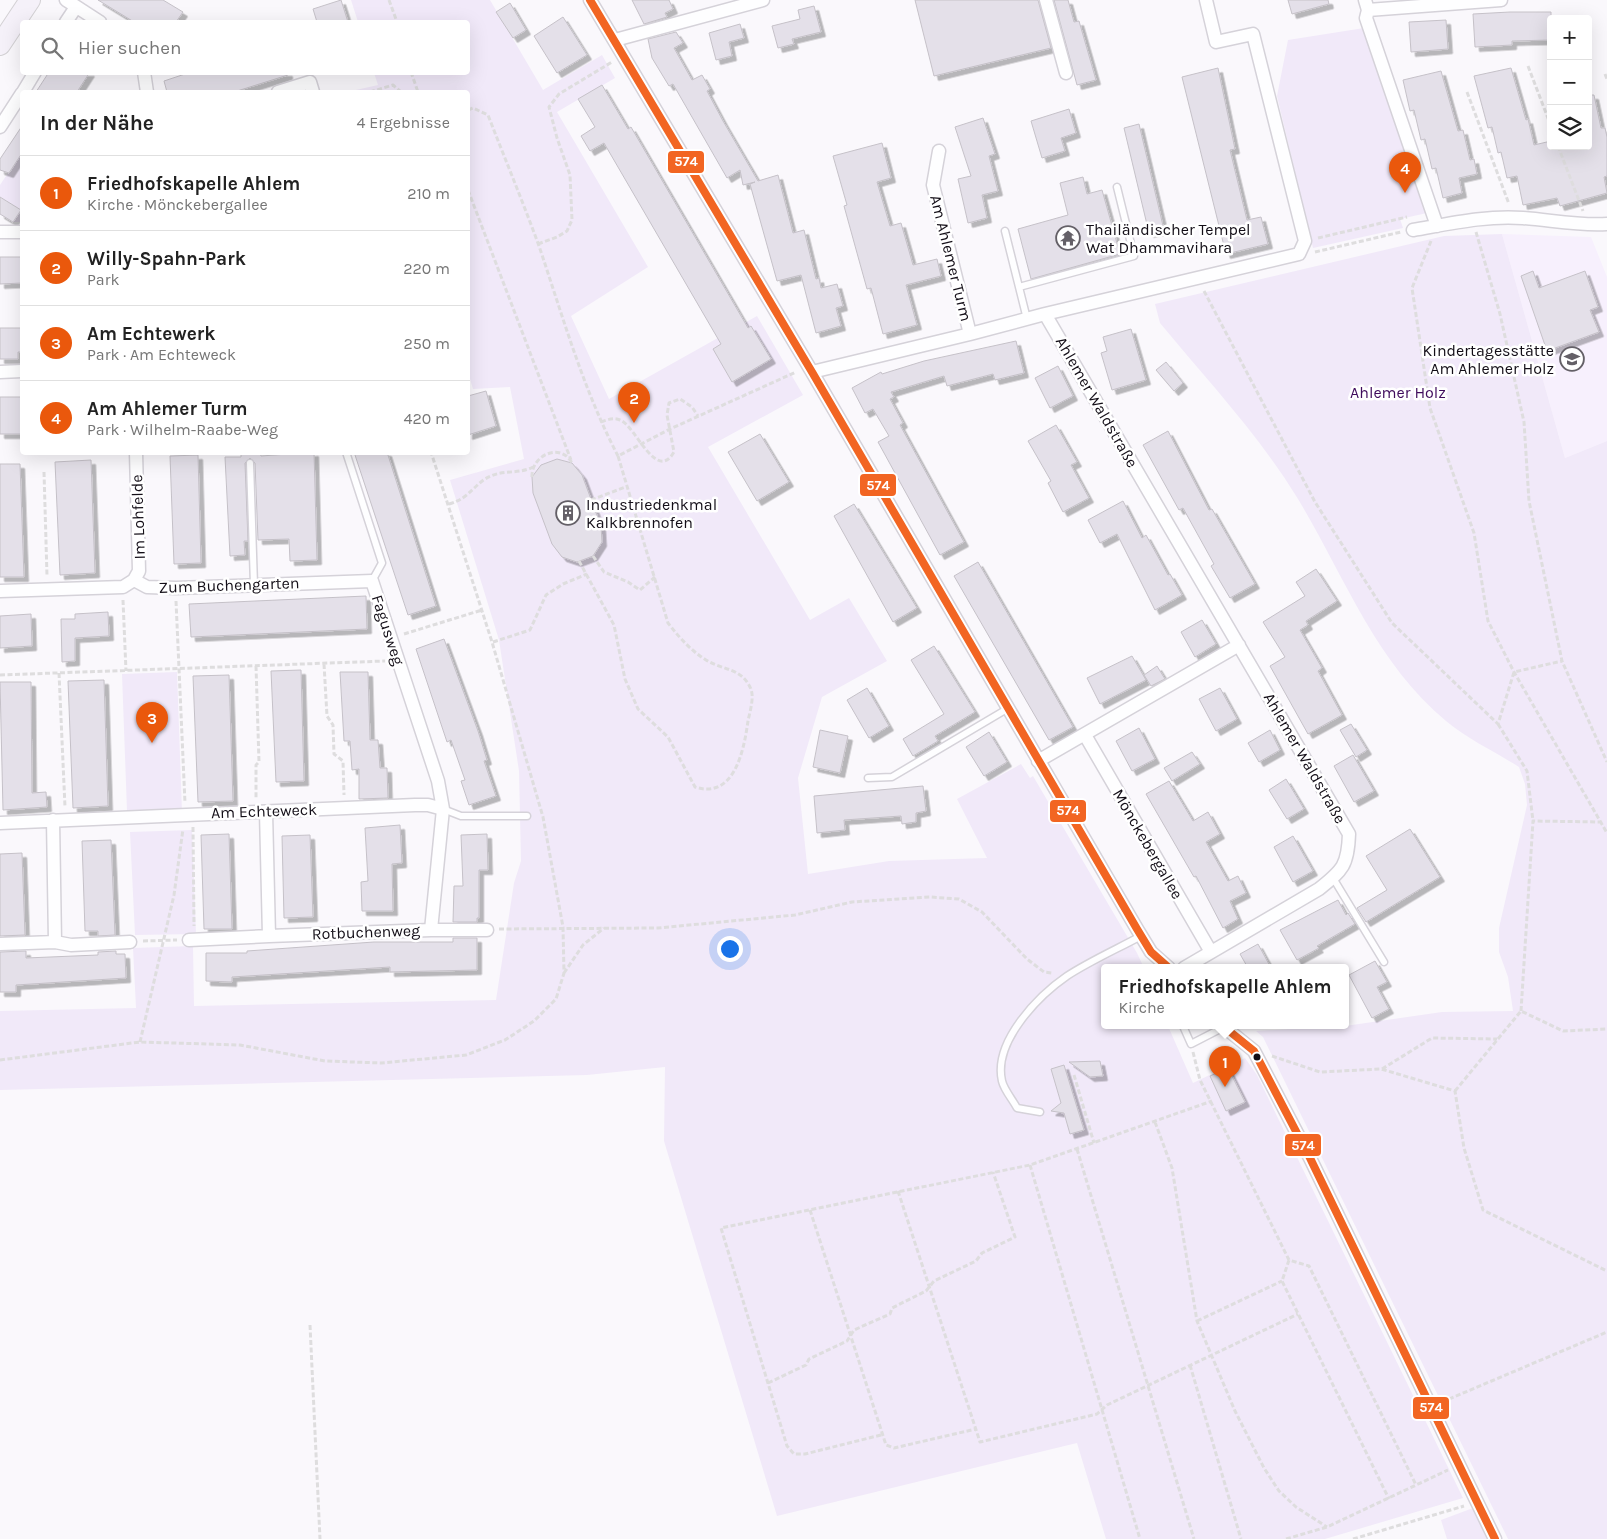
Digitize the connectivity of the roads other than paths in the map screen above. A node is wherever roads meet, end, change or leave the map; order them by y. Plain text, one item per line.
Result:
1 (30, 0) edge
2 (590, 0) edge
3 (763, 0) edge
4 (1046, 0) edge
5 (1206, 0) edge
6 (1501, 0) edge
7 (71, 3) edge
8 (1366, 5) edge
9 (67, 20) edge
10 (97, 20) edge
11 (615, 40) junction
12 (0, 45) edge
13 (1066, 72) dead end
14 (33, 75) edge
15 (144, 75) edge
16 (312, 87) edge
17 (25, 90) edge
18 (147, 90) edge
19 (292, 90) edge
20 (20, 97) edge
21 (0, 127) edge
22 (939, 152) dead end
23 (1117, 187) dead end
24 (1607, 224) edge
25 (1437, 226) junction
26 (1413, 230) road end
27 (1005, 231) dead end
28 (0, 232) edge
29 (20, 232) edge
30 (1019, 287) junction
31 (1046, 314) junction
32 (1027, 319) junction
33 (970, 334) junction
34 (810, 369) junction
35 (20, 371) edge
36 (0, 372) edge
37 (136, 455) edge
38 (347, 455) edge
39 (250, 463) dead end
40 (134, 580) junction
41 (372, 581) junction
42 (254, 585) junction
43 (0, 591) edge
44 (1239, 645) junction
45 (1007, 709) junction
46 (1085, 735) junction
47 (1038, 761) junction
48 (868, 778) dead end
49 (443, 809) junction
50 (261, 812) junction
51 (526, 816) dead end
52 (53, 820) junction
53 (0, 823) edge
54 (1333, 878) junction
55 (431, 930) junction
56 (487, 930) road end
57 (269, 936) junction
58 (1141, 936) junction
59 (192, 940) road end
60 (54, 942) junction
61 (130, 942) road end
62 (0, 944) edge
63 (1151, 952) junction
64 (1211, 952) junction
65 (1384, 962) dead end
66 (1156, 964) edge
67 (1164, 964) edge
68 (1191, 964) edge
69 (1184, 1029) edge
70 (1218, 1029) edge
71 (1227, 1029) edge
72 (1040, 1112) dead end
73 (1495, 1539) edge

1 - 12 main road
2 - 11 street
3 - 11 street
4 - 13 street
5 - 31 street, Am Ahlemer Turm
6 - 8 street
7 - 9 street
7 - 10 street
8 - 25 street
11 - 34 street
14 - 17 street
15 - 18 street
16 - 19 street
20 - 21 street
22 - 33 street, Am Ahlemer Turm
23 - 30 lane
24 - 25 street
25 - 26 street
27 - 30 lane
28 - 29 street
30 - 32 lane
31 - 32 street, Am Ahlemer Turm
31 - 44 street, Ahlemer Waldstraße
32 - 33 street, Am Ahlemer Turm
33 - 34 street, Am Ahlemer Turm
34 - 45 street
35 - 36 street
37 - 40 street, Im Lohfelde
38 - 41 lane, Fagusweg
39 - 42 lane
40 - 42 street, Zum Buchengarten
40 - 43 street
41 - 42 street, Zum Buchengarten
41 - 49 street, Fagusweg
44 - 46 street
44 - 54 street, Ahlemer Waldstraße
45 - 47 street
45 - 48 lane
46 - 47 street
46 - 64 street, Mönckebergallee
47 - 58 street
49 - 50 street, Am Echteweck
49 - 51 lane, Am Echteweck
49 - 55 street, Rotbuchenweg
50 - 52 street, Am Echteweck
50 - 57 street
52 - 53 street, Am Echteweck
52 - 60 street
54 - 64 street, Ahlemer Waldstraße
54 - 65 lane
55 - 56 street
55 - 57 street, Rotbuchenweg
57 - 59 street, Rotbuchenweg
58 - 63 street
58 - 72 lane
60 - 61 street
60 - 62 street
63 - 66 lane
63 - 67 street
64 - 68 street, Ahlemer Waldstraße
69 - 70 lane
71 - 73 street

